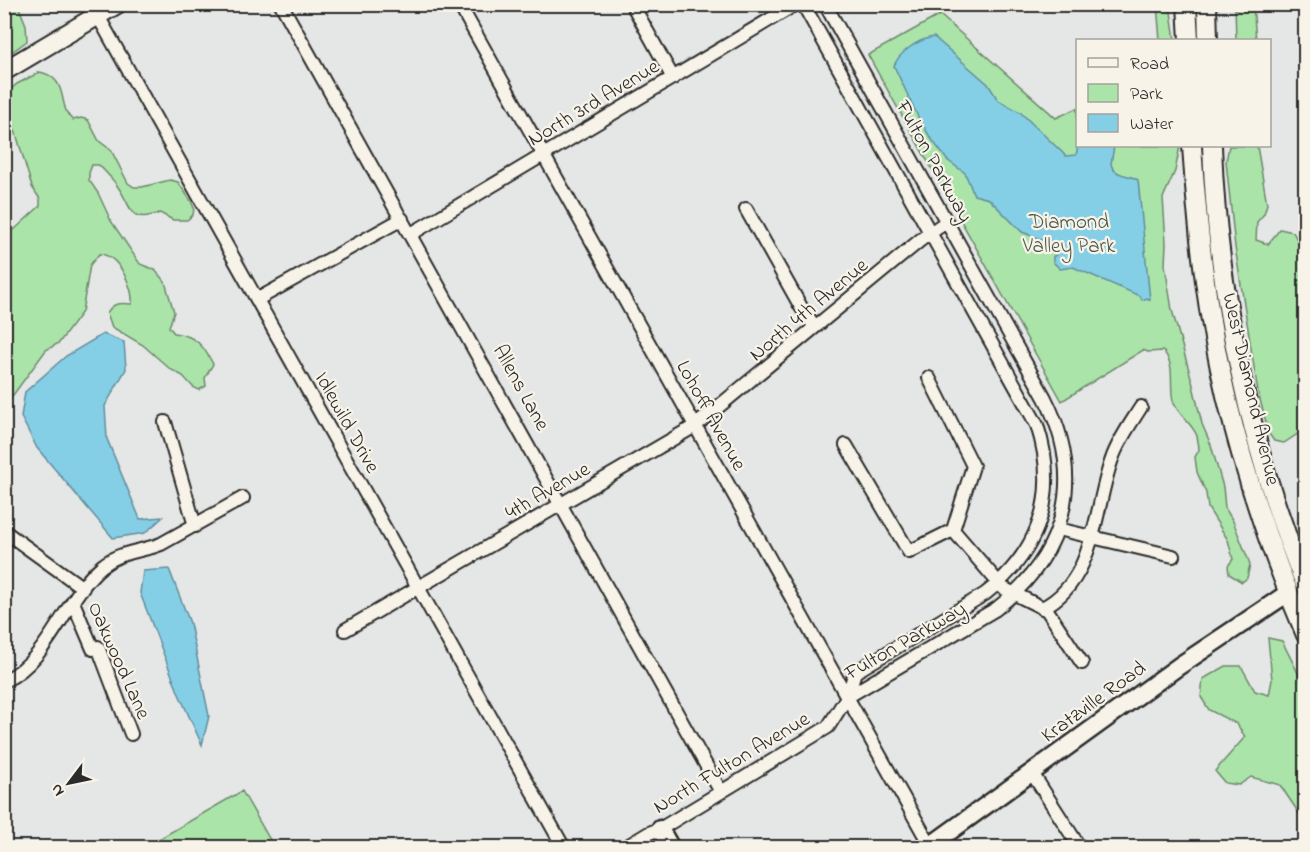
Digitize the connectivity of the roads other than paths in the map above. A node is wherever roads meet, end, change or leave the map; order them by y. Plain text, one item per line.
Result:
1 (117, 4) edge
2 (281, 4) edge
3 (459, 4) edge
4 (632, 4) edge
5 (796, 4) edge
6 (803, 4) edge
7 (825, 4) edge
8 (1187, 4) edge
9 (1207, 4) edge
10 (98, 16) junction
11 (1189, 39) edge
12 (1208, 39) edge
13 (4, 71) edge
14 (673, 78) junction
15 (1192, 147) edge
16 (1212, 147) edge
17 (544, 154) junction
18 (746, 210) dead end
19 (402, 219) junction
20 (946, 222) junction
21 (930, 233) junction
22 (411, 234) junction
23 (258, 299) junction
24 (815, 327) junction
25 (929, 378) dead end
26 (1141, 406) dead end
27 (165, 422) dead end
28 (695, 426) junction
29 (846, 445) dead end
30 (243, 498) dead end
31 (562, 505) junction
32 (195, 526) junction
33 (1058, 529) junction
34 (953, 530) junction
35 (4, 531) edge
36 (1092, 538) junction
37 (1173, 556) dead end
38 (999, 583) junction
39 (1305, 583) edge
40 (83, 588) junction
41 (419, 588) junction
42 (1288, 593) junction
43 (1015, 594) junction
44 (73, 602) junction
45 (1042, 608) junction
46 (345, 630) dead end
47 (1305, 635) edge
48 (1082, 663) dead end
49 (4, 681) edge
50 (848, 697) junction
51 (132, 734) dead end
52 (1032, 772) junction
53 (722, 792) junction
54 (660, 829) junction
55 (928, 846) edge
56 (564, 848) edge
57 (624, 848) edge
58 (671, 848) edge
59 (1080, 848) edge

1 - 10 main road
2 - 19 street, Allens Lane
3 - 17 street, Lohoff Avenue
4 - 14 street
5 - 14 street, North 3rd Avenue
6 - 21 street, Fulton Parkway
7 - 20 street, Fulton Parkway
8 - 11 main road
9 - 12 main road
10 - 13 main road
10 - 23 street, Idlewild Drive
14 - 17 street, North 3rd Avenue
15 - 42 main road, West Diamond Avenue
16 - 39 main road, West Diamond Avenue
17 - 22 street, North 3rd Avenue
17 - 28 street, Lohoff Avenue
18 - 24 street
19 - 22 street, Allens Lane
19 - 23 street
20 - 21 street, North 4th Avenue
20 - 33 street, Fulton Parkway
21 - 24 street, North 4th Avenue
21 - 38 street, Fulton Parkway
22 - 31 street, Allens Lane
23 - 41 street, Idlewild Drive
24 - 28 street, North 4th Avenue
25 - 34 street
26 - 36 street
27 - 32 street
28 - 31 street, 4th Avenue
28 - 50 street, Lohoff Avenue
29 - 34 street
30 - 32 street
31 - 41 street, 4th Avenue
31 - 53 street, Allens Lane
32 - 40 street
33 - 36 street
33 - 43 street, Fulton Parkway
34 - 38 street
35 - 40 street
36 - 37 street
36 - 45 street
38 - 43 street
38 - 50 street, Fulton Parkway
39 - 42 main road
40 - 44 street
41 - 46 street
41 - 56 street, Idlewild Drive
42 - 47 main road, West Diamond Avenue
42 - 52 main road, Kratzville Road
43 - 45 street
43 - 50 street, Fulton Parkway
44 - 49 street
44 - 51 street, Oakwood Lane
45 - 48 street
50 - 53 street, North Fulton Avenue
50 - 55 street, Lohoff Avenue
52 - 55 main road, Kratzville Road
52 - 59 street
53 - 54 street, North Fulton Avenue
54 - 57 street, North Fulton Avenue
54 - 58 main road

